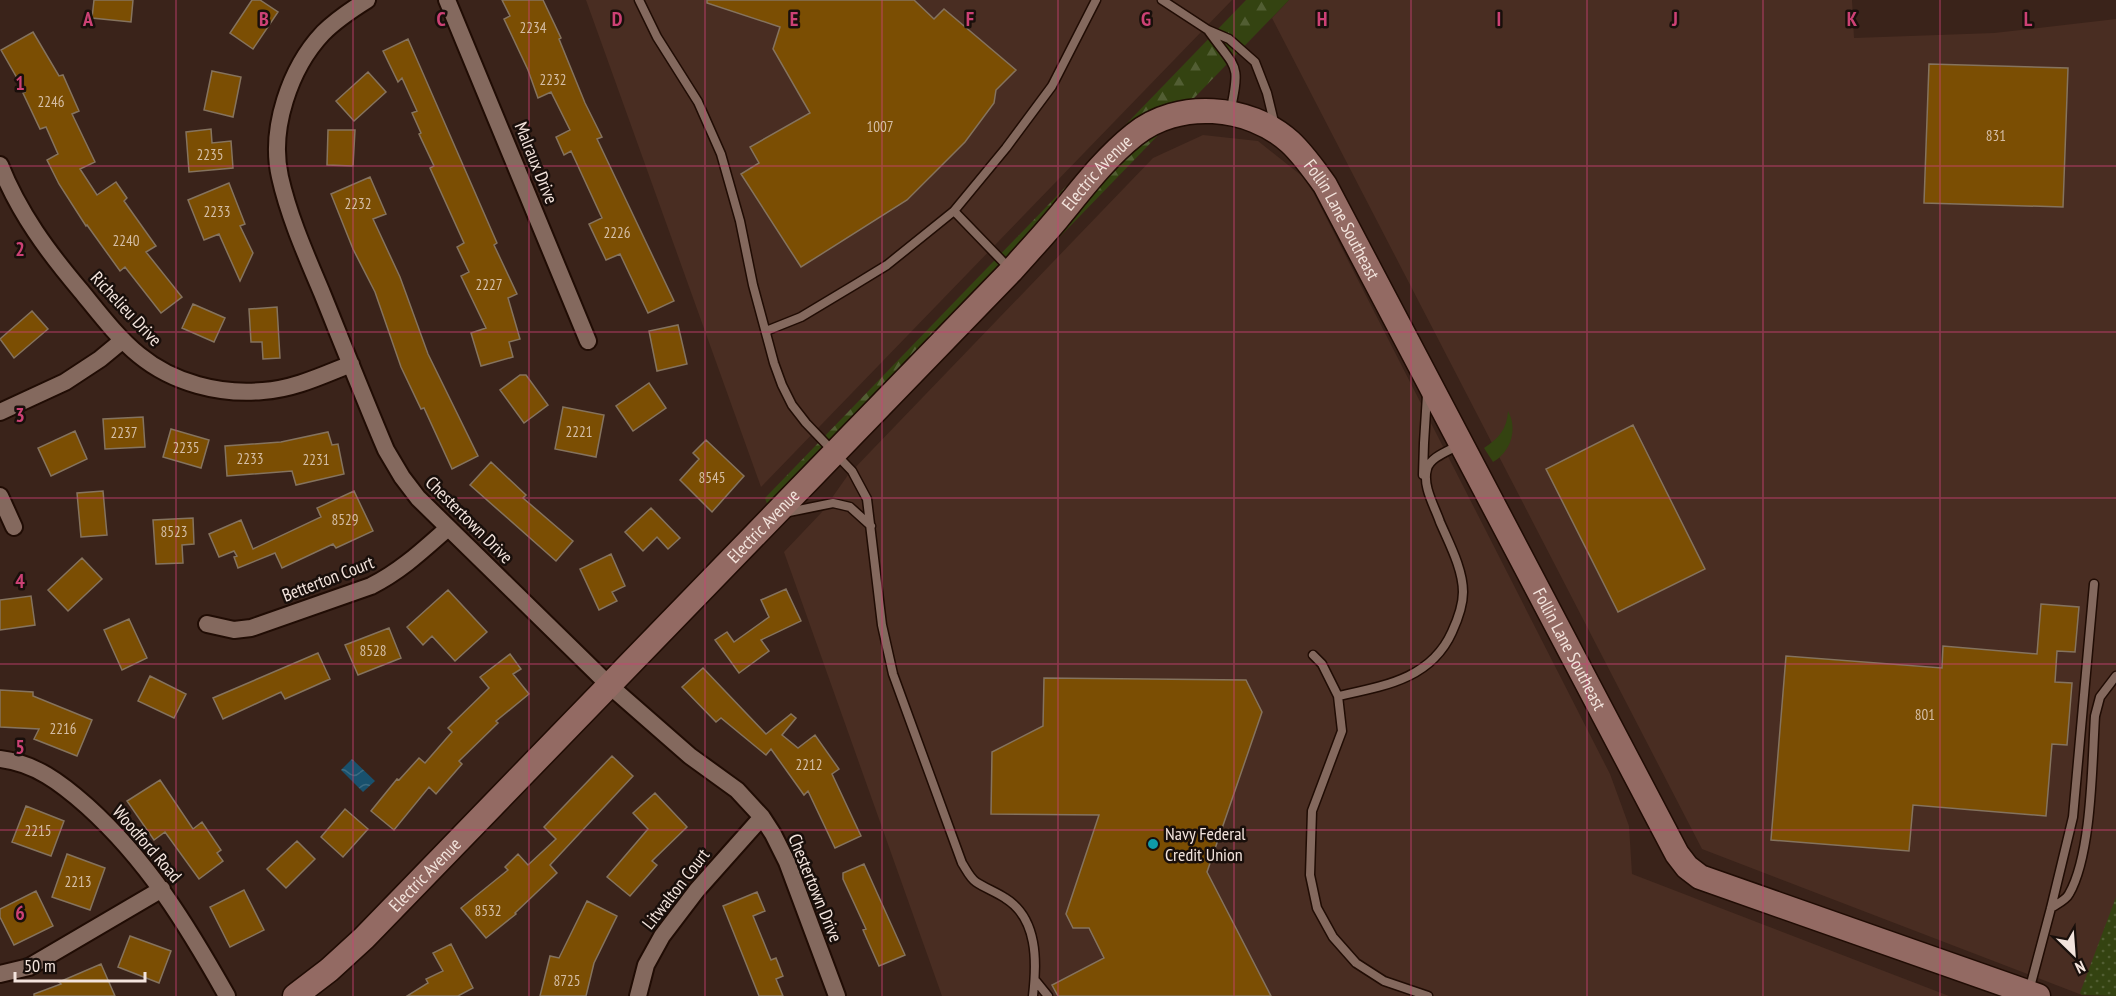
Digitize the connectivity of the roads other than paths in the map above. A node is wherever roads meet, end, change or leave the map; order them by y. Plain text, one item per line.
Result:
1 (367, 0) edge
2 (447, 0) edge
3 (639, 0) edge
4 (1096, 0) edge
5 (1162, 0) edge
6 (1208, 30) junction
7 (1230, 113) junction
8 (1254, 120) joint
9 (1276, 132) junction
10 (0, 165) edge
11 (954, 211) junction
12 (1011, 271) junction
13 (766, 331) junction
14 (123, 340) junction
15 (588, 341) dead end
16 (351, 364) junction
17 (1429, 380) junction
18 (0, 412) edge
19 (1462, 444) junction
20 (835, 453) junction
21 (1426, 485) junction
22 (0, 496) edge
23 (775, 515) junction
24 (871, 526) junction
25 (14, 527) dead end
26 (448, 528) junction
27 (2094, 584) dead end
28 (207, 624) dead end
29 (1313, 655) dead end
30 (2116, 676) edge
31 (610, 686) junction
32 (1338, 696) junction
33 (0, 759) edge
34 (762, 817) junction
35 (162, 889) junction
36 (2051, 908) junction
37 (0, 974) edge
38 (1035, 980) junction
39 (2031, 995) edge
40 (227, 996) edge
41 (295, 996) edge
42 (638, 996) edge
43 (837, 996) edge
44 (1033, 996) edge
45 (1048, 996) edge
46 (1428, 996) edge

1 - 16 street, Chestertown Drive
2 - 15 street, Malraux Drive
3 - 13 lane
4 - 11 lane
5 - 6 lane
6 - 7 lane
6 - 9 lane
7 - 8 street, Electric Avenue
7 - 12 street, Electric Avenue
8 - 9 street, Follin Lane Southeast
9 - 17 street, Follin Lane Southeast
10 - 14 street, Richelieu Drive
11 - 12 lane
11 - 13 lane
12 - 20 street, Electric Avenue
13 - 20 lane
14 - 16 street, Richelieu Drive
14 - 18 street
16 - 26 street, Chestertown Drive
17 - 19 street, Follin Lane Southeast
17 - 21 lane
19 - 21 lane
19 - 39 street, Follin Lane Southeast
20 - 23 street, Electric Avenue
20 - 24 lane
21 - 32 lane
22 - 25 street
23 - 24 lane
23 - 31 street, Electric Avenue
24 - 38 lane
26 - 28 street, Betterton Court
26 - 31 street, Chestertown Drive
27 - 36 lane
29 - 32 lane
30 - 36 lane
31 - 34 street, Chestertown Drive
31 - 41 street, Electric Avenue
32 - 46 lane
33 - 35 street, Woodford Road
34 - 42 street, Litwalton Court
34 - 43 street, Chestertown Drive
35 - 37 street
35 - 40 street, Woodford Road
36 - 39 lane
38 - 44 lane
38 - 45 lane

